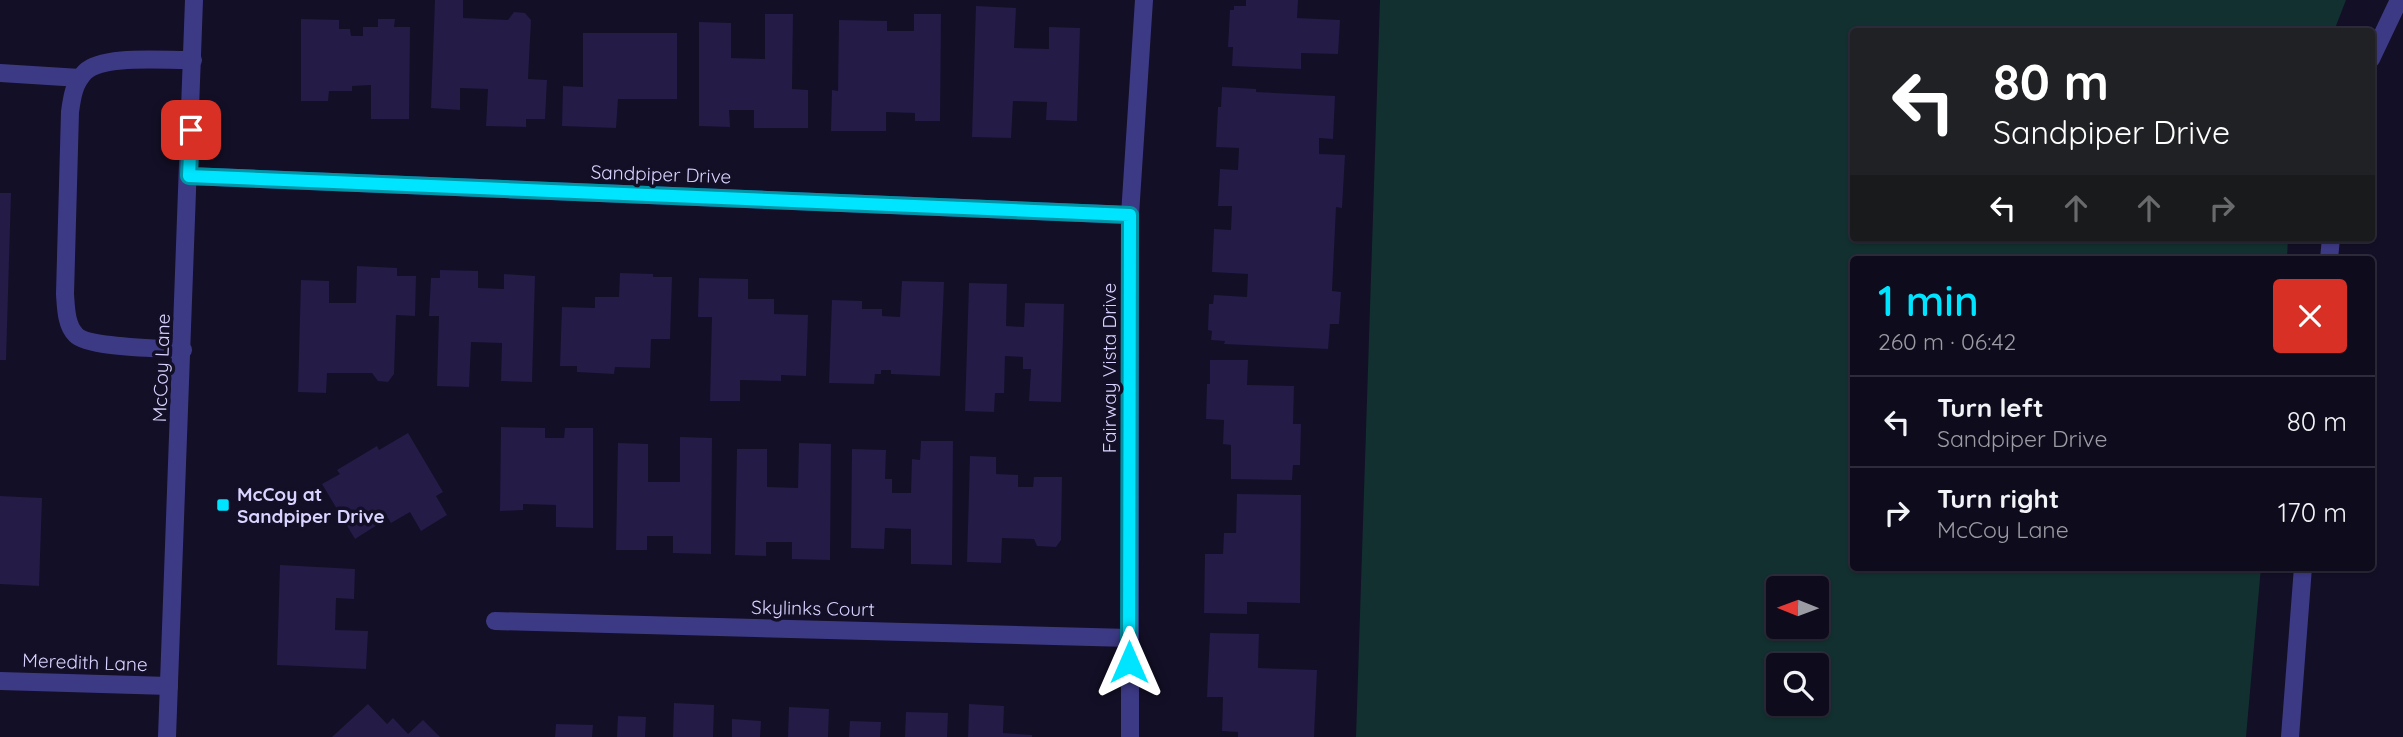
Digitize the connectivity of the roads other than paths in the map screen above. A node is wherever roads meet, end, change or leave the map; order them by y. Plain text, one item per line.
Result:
1 (194, 0) edge
2 (1144, 0) edge
3 (2399, 0) edge
4 (2375, 51) edge
5 (192, 60) junction
6 (0, 74) edge
7 (80, 78) junction
8 (189, 176) junction
9 (1130, 215) junction
10 (183, 350) junction
11 (2303, 571) edge
12 (495, 621) dead end
13 (1129, 638) junction
14 (0, 681) edge
15 (169, 685) junction
16 (167, 737) edge
17 (1130, 737) edge
18 (2290, 737) edge

1 - 5 street, McCoy Lane
2 - 9 street, Fairway Vista Drive
3 - 4 street
5 - 7 street
5 - 8 street, McCoy Lane
6 - 7 street
7 - 10 street
8 - 9 street, Sandpiper Drive
8 - 10 street, McCoy Lane
9 - 13 street, Fairway Vista Drive
10 - 15 street, McCoy Lane
11 - 18 street
12 - 13 street, Skylinks Court
13 - 17 street, Fairway Vista Drive
14 - 15 street, Meredith Lane
15 - 16 street, McCoy Lane

